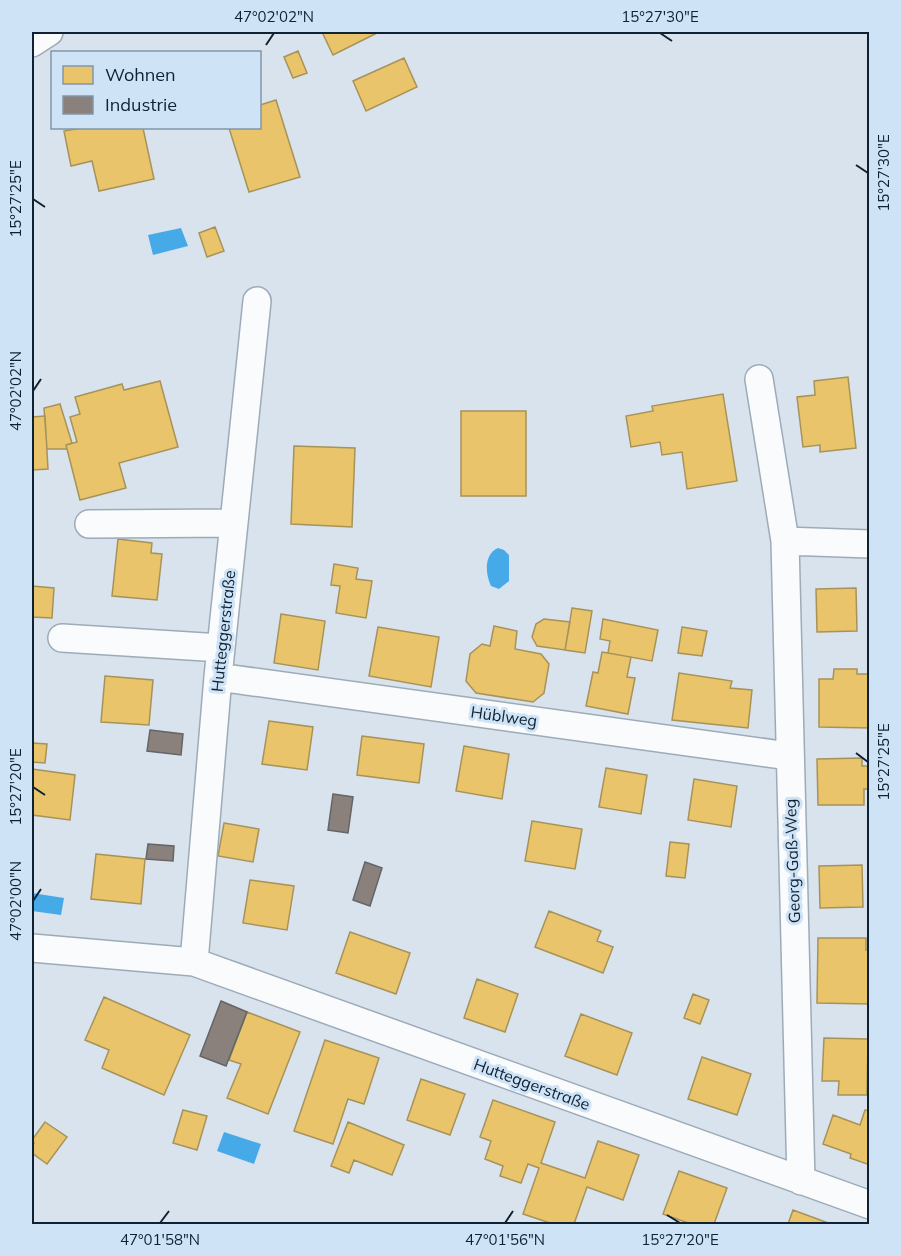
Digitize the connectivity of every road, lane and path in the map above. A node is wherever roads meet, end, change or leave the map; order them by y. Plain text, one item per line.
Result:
1 (49, 32) edge
2 (32, 43) edge
3 (257, 301) dead end
4 (759, 379) dead end
5 (234, 523) junction
6 (89, 524) dead end
7 (785, 540) junction
8 (870, 544) edge
9 (62, 638) dead end
10 (220, 648) junction
11 (218, 677) junction
12 (789, 756) junction
13 (32, 948) edge
14 (194, 962) junction
15 (801, 1181) junction
16 (870, 1205) edge

1 - 2 street
3 - 5 street, Hutteggerstraße
4 - 7 street, Georg-Gaß-Weg
5 - 6 street
5 - 10 street, Hutteggerstraße
7 - 8 street
7 - 12 street, Georg-Gaß-Weg
9 - 10 street
10 - 11 street, Hutteggerstraße
11 - 12 street, Hüblweg
11 - 14 street, Hutteggerstraße
12 - 15 street, Georg-Gaß-Weg
13 - 14 street, Hutteggerstraße
14 - 15 street, Hutteggerstraße
15 - 16 street, Hutteggerstraße

